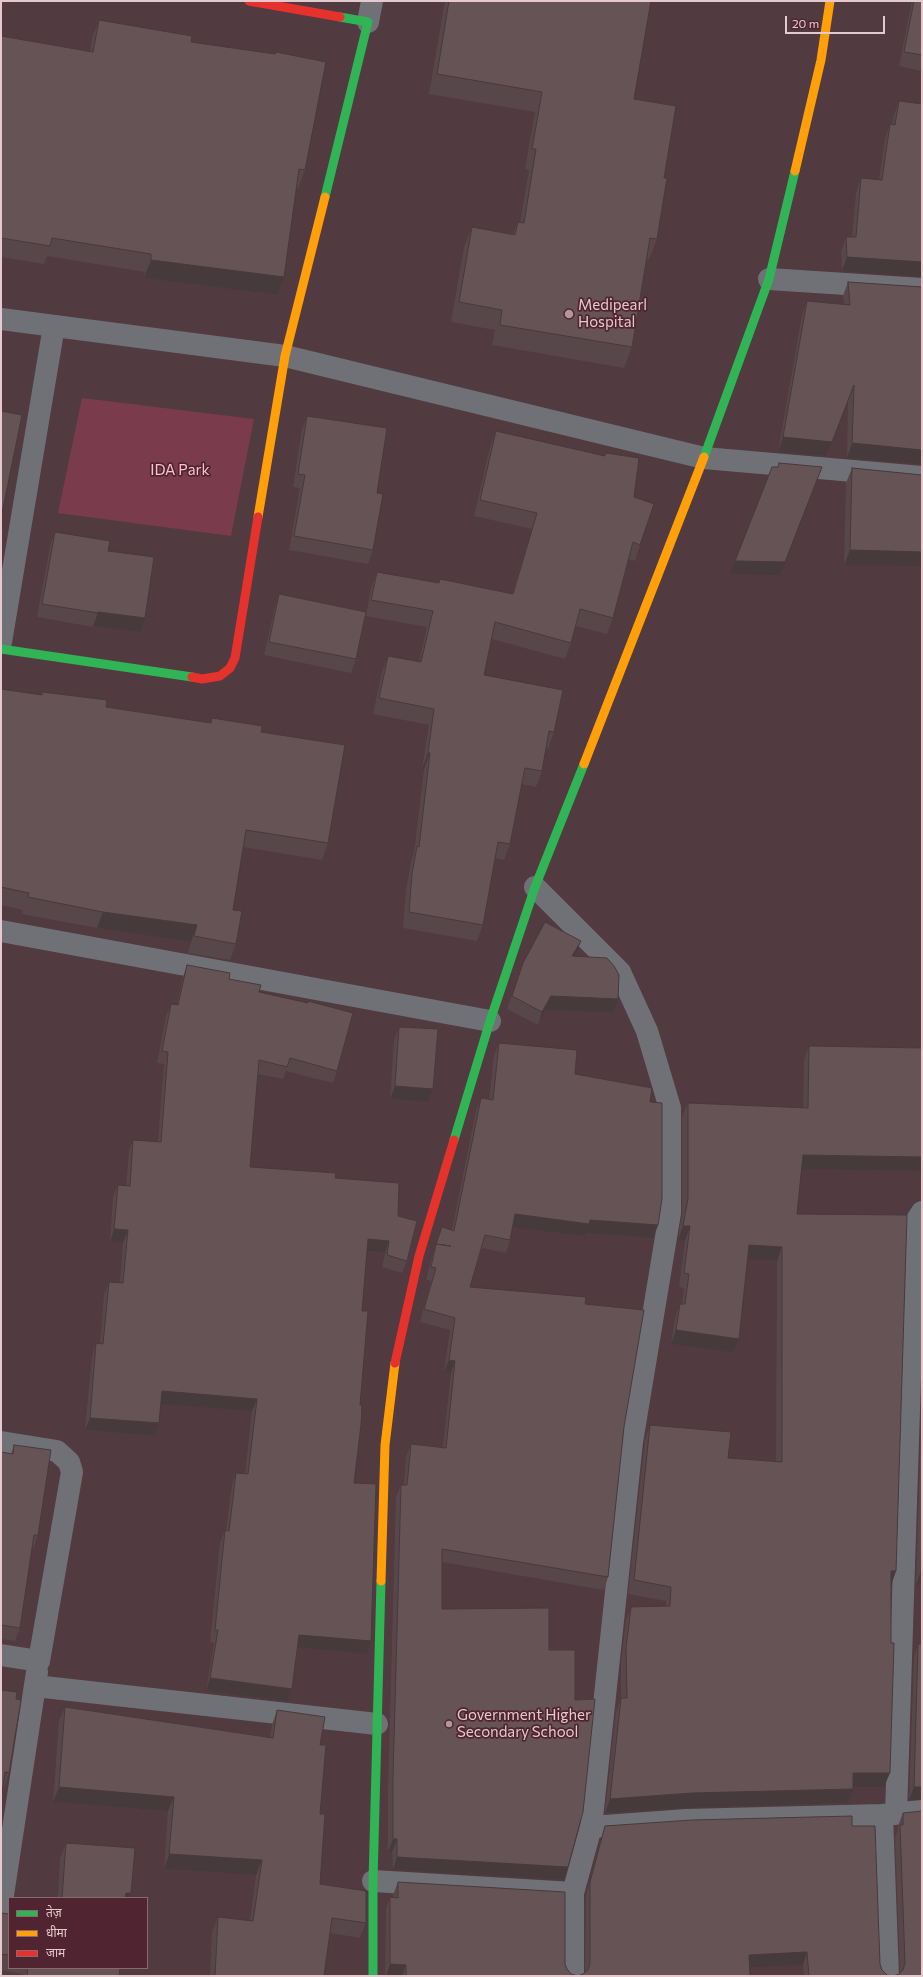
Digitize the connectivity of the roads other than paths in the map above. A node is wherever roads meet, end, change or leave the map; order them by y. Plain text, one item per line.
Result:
1 (249, 1) edge
2 (830, 1) edge
3 (370, 11) edge
4 (769, 279) junction
5 (922, 289) edge
6 (1, 318) edge
7 (54, 326) junction
8 (285, 356) junction
9 (704, 458) junction
10 (922, 477) edge
11 (1, 642) edge
12 (1, 649) edge
13 (535, 887) junction
14 (1, 931) edge
15 (490, 1021) junction
16 (922, 1212) edge
17 (915, 1425) edge
18 (1, 1442) edge
19 (913, 1601) edge
20 (1, 1655) edge
21 (39, 1661) junction
22 (35, 1686) junction
23 (378, 1724) junction
24 (922, 1811) edge
25 (889, 1814) junction
26 (591, 1827) junction
27 (373, 1881) junction
28 (573, 1893) junction
29 (1, 1908) edge
30 (373, 1976) edge
31 (574, 1976) edge
32 (888, 1976) edge

1 - 3 street
2 - 4 street
3 - 8 street
4 - 5 street
4 - 9 street
6 - 7 street
7 - 8 street
7 - 11 street
8 - 9 street
8 - 12 street
9 - 10 street
9 - 13 street
13 - 15 street
13 - 26 street
14 - 15 street
15 - 23 street
16 - 17 street
17 - 19 street
18 - 21 street
19 - 25 street
20 - 21 street
21 - 22 street
22 - 23 street
22 - 29 street
23 - 27 street
24 - 25 street
25 - 26 street
25 - 32 street
26 - 28 street
27 - 28 street
27 - 30 street
28 - 31 street

